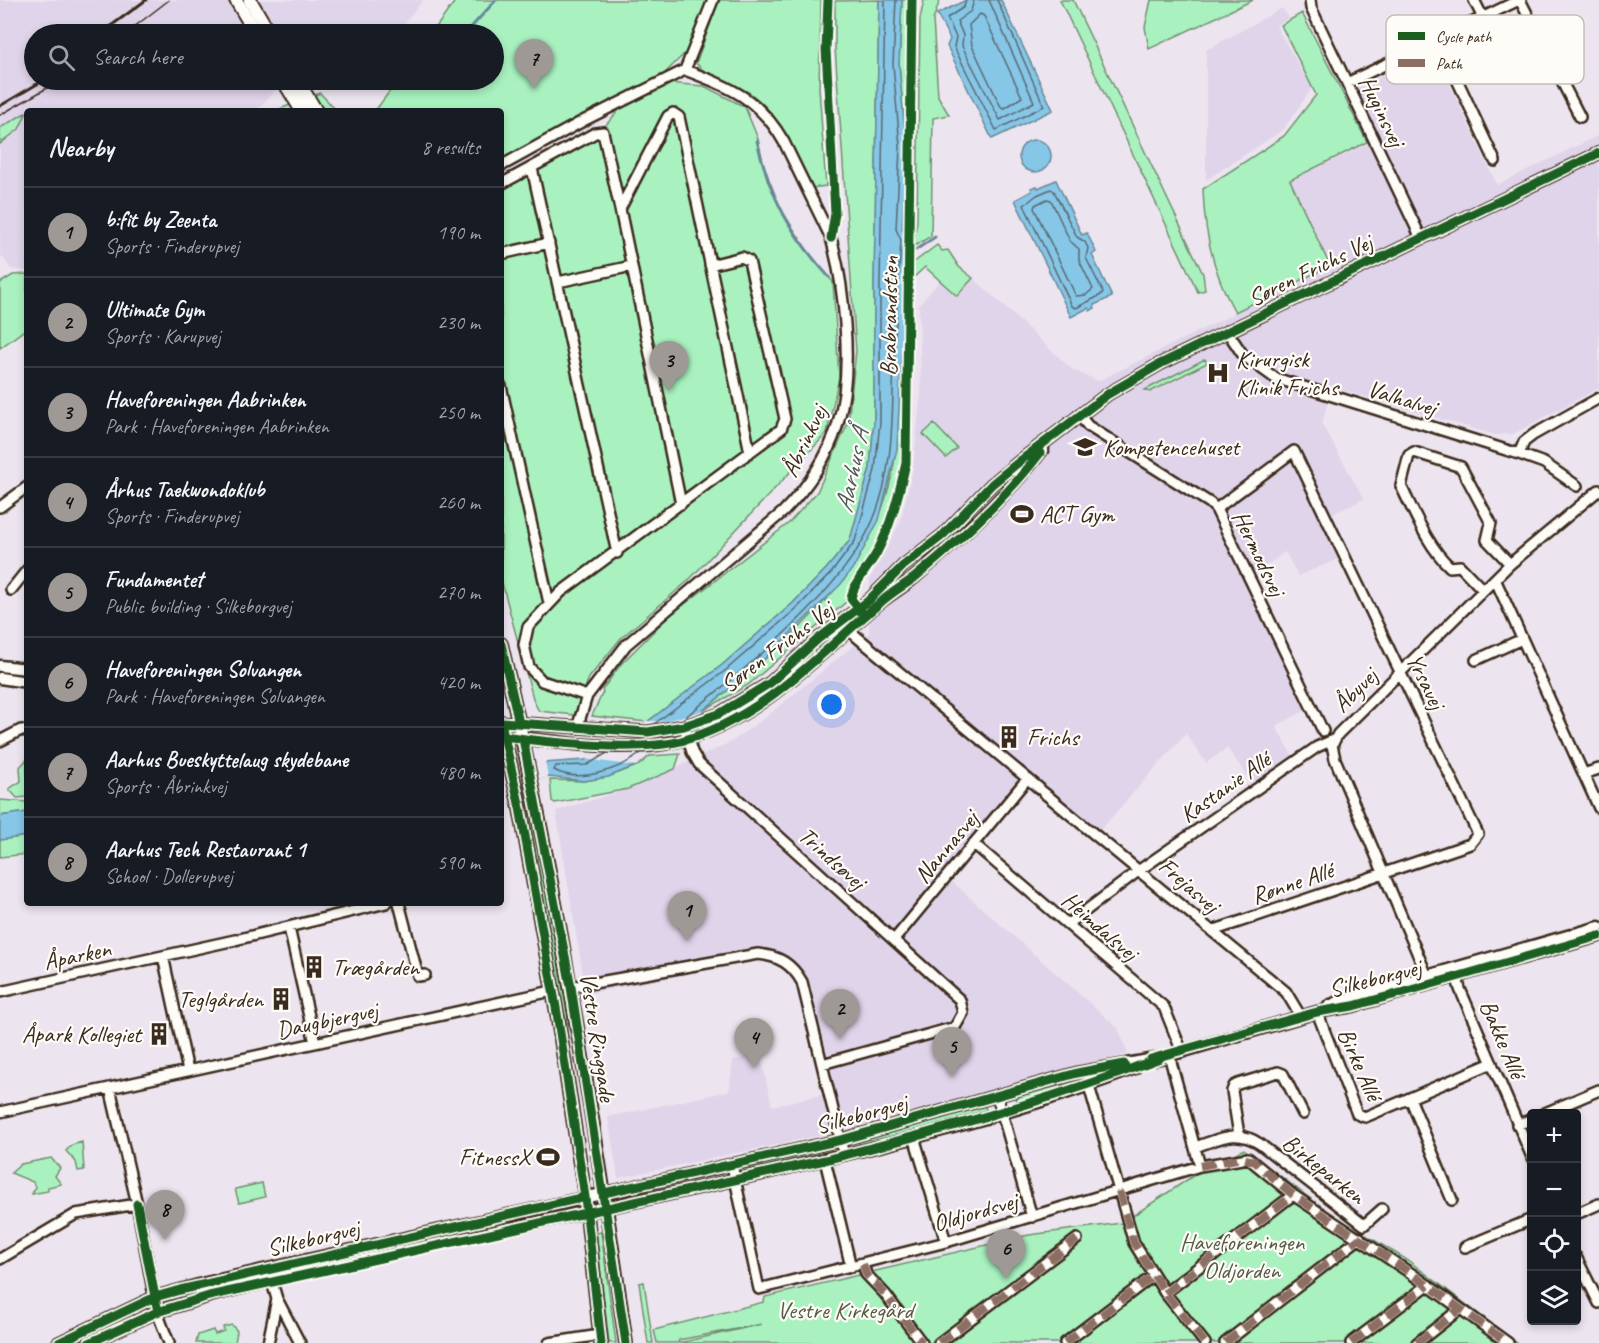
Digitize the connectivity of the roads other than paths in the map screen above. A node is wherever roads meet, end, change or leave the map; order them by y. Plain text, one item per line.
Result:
1 (236, 0) edge
2 (250, 0) edge
3 (713, 0) edge
4 (1310, 0) edge
5 (1474, 0) edge
6 (1520, 0) edge
7 (1482, 15) edge
8 (1489, 15) edge
9 (1528, 15) edge
10 (250, 24) edge
11 (264, 24) edge
12 (1386, 64) edge
13 (685, 70) junction
14 (1347, 83) junction
15 (1459, 84) edge
16 (1563, 84) edge
17 (289, 90) edge
18 (303, 90) edge
19 (300, 108) edge
20 (314, 108) edge
21 (1580, 117) dead end
22 (1599, 153) edge
23 (1495, 161) dead end
24 (504, 164) edge
25 (532, 168) junction
26 (504, 182) edge
27 (620, 209) junction
28 (1421, 238) junction
29 (549, 243) junction
30 (504, 253) edge
31 (710, 265) junction
32 (632, 266) junction
33 (558, 282) junction
34 (1227, 332) junction
35 (1599, 398) edge
36 (504, 400) edge
37 (1079, 415) junction
38 (1049, 441) junction
39 (750, 452) junction
40 (1519, 454) junction
41 (1577, 486) dead end
42 (24, 489) edge
43 (1599, 490) edge
44 (681, 504) junction
45 (0, 507) edge
46 (1216, 509) junction
47 (616, 552) junction
48 (1510, 564) junction
49 (24, 574) edge
50 (1495, 579) junction
51 (11, 590) dead end
52 (1483, 590) junction
53 (549, 603) junction
54 (845, 628) junction
55 (1522, 639) junction
56 (504, 657) edge
57 (1476, 660) dead end
58 (0, 666) edge
59 (24, 669) edge
60 (1401, 673) junction
61 (0, 678) edge
62 (24, 682) edge
63 (587, 696) junction
64 (504, 722) edge
65 (519, 723) junction
66 (684, 726) junction
67 (577, 728) junction
68 (24, 730) edge
69 (1323, 731) dead end
70 (504, 736) edge
71 (523, 739) junction
72 (688, 739) junction
73 (504, 740) edge
74 (1335, 740) junction
75 (0, 741) edge
76 (1599, 769) edge
77 (1584, 774) junction
78 (1027, 779) junction
79 (1599, 808) edge
80 (974, 844) junction
81 (1141, 869) junction
82 (1384, 873) junction
83 (374, 906) edge
84 (400, 906) edge
85 (1068, 924) junction
86 (1599, 927) edge
87 (289, 928) junction
88 (1212, 931) junction
89 (1599, 936) edge
90 (894, 940) junction
91 (163, 956) junction
92 (1456, 973) junction
93 (425, 975) dead end
94 (1429, 980) junction
95 (571, 987) junction
96 (552, 991) junction
97 (0, 992) edge
98 (1317, 1012) junction
99 (1301, 1017) junction
100 (315, 1043) junction
101 (1182, 1052) junction
102 (1165, 1056) junction
103 (1492, 1063) junction
104 (822, 1064) junction
105 (188, 1071) junction
106 (1089, 1086) junction
107 (110, 1088) junction
108 (1599, 1090) edge
109 (997, 1096) junction
110 (1410, 1098) junction
111 (1554, 1109) edge
112 (0, 1112) edge
113 (1002, 1112) junction
114 (1303, 1114) dead end
115 (1527, 1121) edge
116 (1517, 1125) junction
117 (1239, 1135) junction
118 (914, 1137) junction
119 (841, 1140) junction
120 (1527, 1146) edge
121 (1195, 1147) junction
122 (844, 1155) junction
123 (825, 1160) junction
124 (732, 1165) junction
125 (1200, 1166) junction
126 (735, 1180) junction
127 (1119, 1191) junction
128 (604, 1193) junction
129 (1293, 1195) junction
130 (585, 1197) junction
131 (1452, 1200) dead end
132 (137, 1204) junction
133 (1599, 1204) edge
134 (607, 1209) junction
135 (1382, 1209) dead end
136 (1581, 1212) edge
137 (587, 1213) junction
138 (1032, 1217) junction
139 (1527, 1222) edge
140 (1360, 1238) junction
141 (1077, 1239) dead end
142 (946, 1242) junction
143 (1465, 1247) dead end
144 (0, 1259) edge
145 (863, 1264) junction
146 (851, 1267) junction
147 (1581, 1267) edge
148 (269, 1268) junction
149 (1154, 1275) junction
150 (271, 1280) junction
151 (1428, 1285) junction
152 (1165, 1293) junction
153 (155, 1297) junction
154 (277, 1299) junction
155 (1599, 1303) edge
156 (1460, 1309) junction
157 (157, 1312) junction
158 (601, 1339) edge
159 (1202, 1340) edge
160 (58, 1343) edge
161 (89, 1343) edge
162 (169, 1343) edge
163 (268, 1343) edge
164 (300, 1343) edge
165 (549, 1343) edge
166 (626, 1343) edge
167 (922, 1343) edge
168 (939, 1343) edge
169 (1065, 1343) edge
170 (1191, 1343) edge
171 (1225, 1343) edge
172 (1351, 1343) edge
173 (1417, 1343) edge
174 (1508, 1343) edge

1 - 10 main road
2 - 11 main road
3 - 13 street
4 - 14 street, Huginsvej
5 - 7 street
6 - 8 street
6 - 9 street
12 - 14 street
13 - 24 street
13 - 63 street, Åbrinkvej
14 - 28 street, Huginsvej
15 - 23 street
16 - 21 street
17 - 19 main road
18 - 20 main road
22 - 28 street, Søren Frichs Vej
25 - 26 street
25 - 27 street
25 - 29 street
27 - 31 street
27 - 32 street
28 - 34 street, Søren Frichs Vej
29 - 30 street
29 - 33 street
31 - 39 street
31 - 39 street
32 - 33 street
32 - 44 street
33 - 47 street
34 - 37 street, Søren Frichs Vej
34 - 40 street, Valhalvej
35 - 40 street
36 - 53 street
37 - 38 street, Søren Frichs Vej
37 - 46 street, Hermodsvej
38 - 54 street, Søren Frichs Vej
38 - 54 street, Søren Frichs Vej
39 - 44 street
40 - 41 street, Valhalvej
42 - 45 street
43 - 48 street, Åbyvej
44 - 47 street
46 - 60 street, Yrsavej
46 - 69 street, Hermodsvej
47 - 53 street
48 - 50 street, Åbyvej
48 - 52 street
49 - 51 street
50 - 52 street, Åbyvej
50 - 55 street
52 - 60 street, Åbyvej
53 - 63 street
54 - 66 street, Søren Frichs Vej
54 - 72 street, Søren Frichs Vej
54 - 78 street, Frejasvej
55 - 57 street
55 - 77 street
56 - 65 main road, Vestre Ringgade
58 - 59 street
60 - 74 street, Åbyvej
60 - 82 street, Yrsavej
61 - 62 street
63 - 67 street, Åbrinkvej
64 - 65 street, Søren Frichs Vej
65 - 67 street, Søren Frichs Vej
65 - 71 main road, Vestre Ringgade
66 - 67 street, Søren Frichs Vej
66 - 72 street, Trindsøvej
68 - 75 street
70 - 71 street, Søren Frichs Vej
71 - 72 street, Søren Frichs Vej
71 - 95 main road, Vestre Ringgade
72 - 90 street, Trindsøvej
73 - 96 main road, Vestre Ringgade
74 - 81 street, Kastanie Allé
74 - 82 street, Åbyvej
76 - 77 street
77 - 79 street
78 - 80 street, Nannasvej
78 - 81 street, Frejasvej
80 - 85 street, Heimdalsvej
80 - 90 street, Nannasvej
81 - 85 street, Kastanie Allé
81 - 88 street, Frejasvej
82 - 88 street, Rønne Allé
82 - 94 street, Åbyvej
83 - 87 street, Åparken
84 - 93 street
85 - 101 street, Heimdalsvej
86 - 92 street, Silkeborgvej
87 - 91 street, Åparken
87 - 100 street
88 - 99 street, Frejasvej
89 - 92 street, Silkeborgvej
90 - 104 street, Trindsøvej
91 - 97 street, Åparken
91 - 105 street
92 - 94 street, Silkeborgvej
92 - 103 street, Bakke Allé
94 - 98 street, Silkeborgvej
95 - 104 street
95 - 128 main road, Vestre Ringgade
96 - 100 street, Daugbjergvej
96 - 130 main road, Vestre Ringgade
98 - 99 street, Silkeborgvej
98 - 110 street, Birke Allé
99 - 101 street, Silkeborgvej
100 - 105 street, Daugbjergvej
101 - 102 street, Silkeborgvej
102 - 106 street, Silkeborgvej
102 - 109 street, Silkeborgvej
102 - 121 street
103 - 110 street, Birke Allé
103 - 116 street, Bakke Allé
104 - 119 street
105 - 107 street, Daugbjergvej
106 - 113 street, Silkeborgvej
106 - 127 street
107 - 112 street, Daugbjergvej
107 - 132 street
108 - 111 street
109 - 113 street
109 - 119 street, Silkeborgvej
110 - 131 street
113 - 118 street, Silkeborgvej
113 - 138 street
114 - 117 street, Birkeparken
115 - 116 street
116 - 120 street, Bakke Allé
117 - 121 street
117 - 135 street, Birkeparken
118 - 122 street, Silkeborgvej
118 - 142 street, Silkeborgvej
119 - 122 street
119 - 124 street, Silkeborgvej
121 - 125 street
122 - 123 street, Silkeborgvej
123 - 126 street, Silkeborgvej
123 - 146 street, Silkeborgvej
124 - 126 street
124 - 128 street, Silkeborgvej
125 - 127 street, Oldjordsvej
125 - 129 street, Oldjordsvej
126 - 134 street, Silkeborgvej
126 - 146 street, Oldjordsvej
127 - 138 street, Oldjordsvej
127 - 149 street
128 - 130 street, Silkeborgvej
128 - 134 main road, Vestre Ringgade
129 - 140 street, Oldjordsvej
129 - 152 street
130 - 137 main road, Vestre Ringgade
130 - 148 street, Silkeborgvej
132 - 144 street
132 - 153 street
133 - 136 street
134 - 137 street, Silkeborgvej
134 - 166 main road, Vestre Ringgade
137 - 150 street, Silkeborgvej
137 - 158 main road, Vestre Ringgade
138 - 142 street, Oldjordsvej
139 - 143 street
140 - 151 street, Oldjordsvej
140 - 171 street
141 - 168 street
142 - 145 street, Oldjordsvej
145 - 146 street, Oldjordsvej
145 - 167 street
147 - 155 street
148 - 150 street
148 - 153 street, Silkeborgvej
149 - 152 street
149 - 169 street
150 - 154 street
150 - 157 street, Silkeborgvej
151 - 156 street, Oldjordsvej
151 - 172 street
152 - 159 street
153 - 157 street
153 - 160 street, Silkeborgvej
154 - 163 street
154 - 164 street
156 - 173 street
156 - 174 street, Oldjordsvej
157 - 161 street, Silkeborgvej
157 - 162 street
158 - 165 street
159 - 170 street

